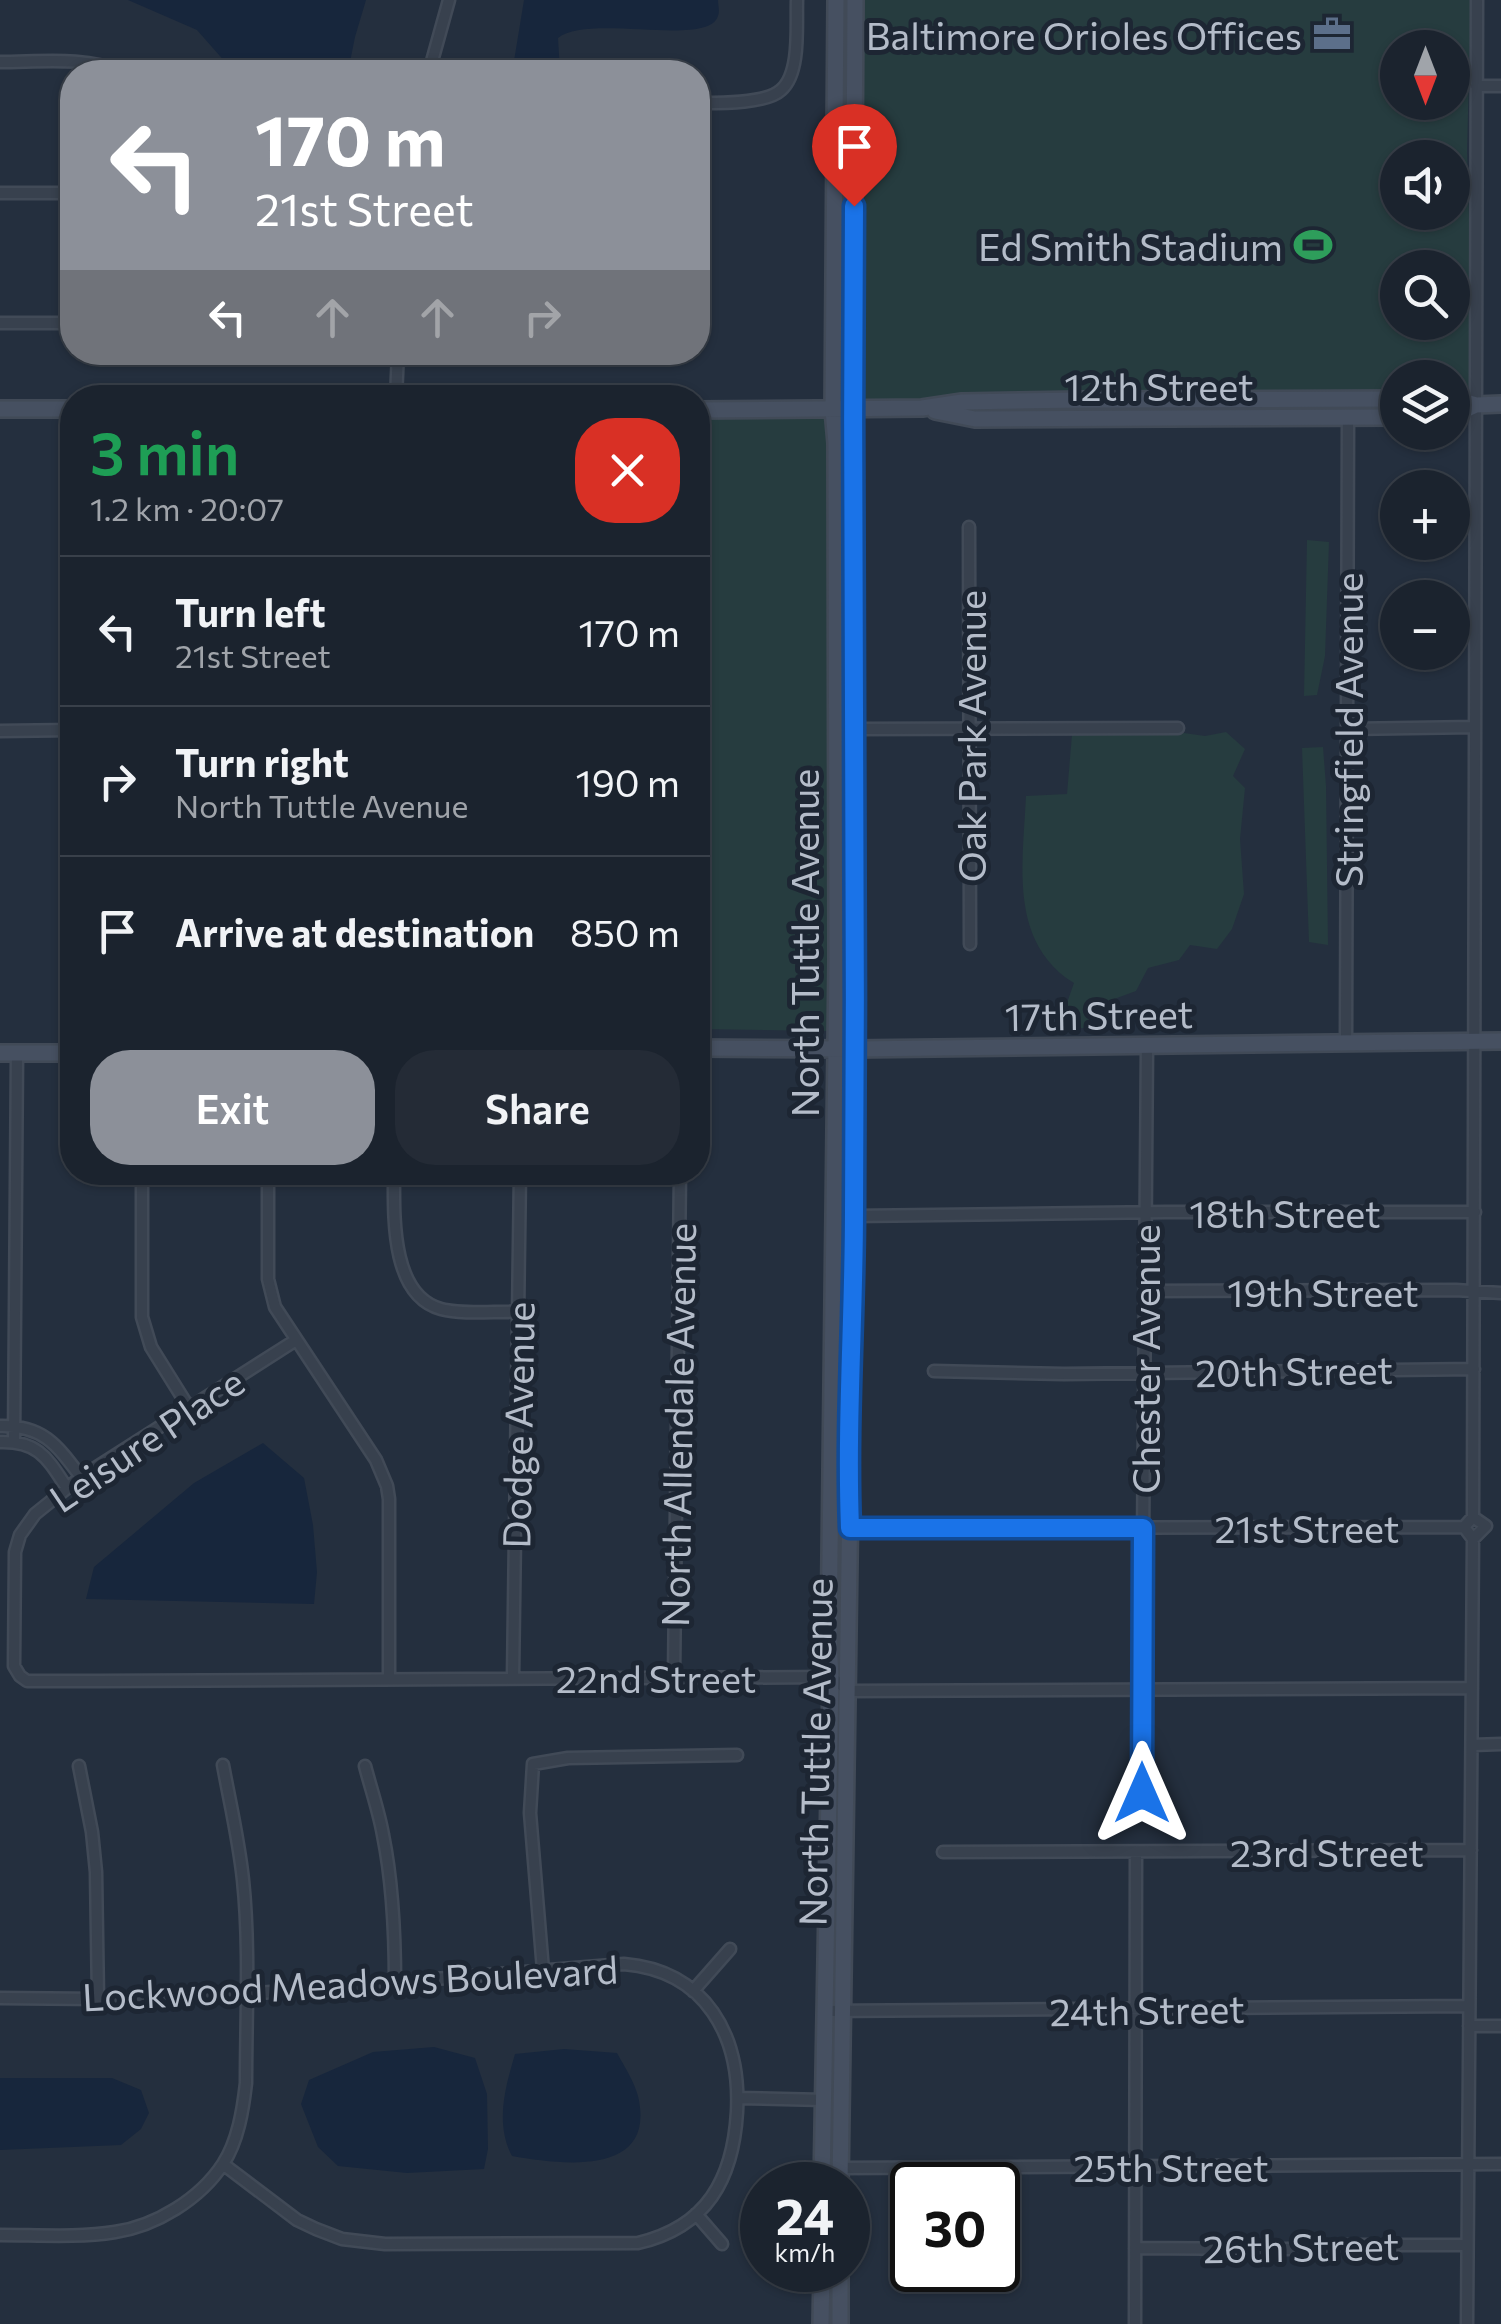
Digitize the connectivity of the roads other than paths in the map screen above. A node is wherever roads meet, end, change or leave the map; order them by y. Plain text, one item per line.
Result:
1 (449, 0) edge
2 (797, 0) edge
3 (836, 0) edge
4 (855, 0) edge
5 (1476, 0) edge
6 (432, 60) edge
7 (0, 62) edge
8 (60, 62) edge
9 (1476, 86) junction
10 (1501, 86) edge
11 (710, 103) edge
12 (835, 149) junction
13 (0, 193) edge
14 (60, 193) edge
15 (854, 241) junction
16 (0, 323) edge
17 (60, 323) edge
18 (1380, 399) edge
19 (1470, 403) edge
20 (1501, 404) edge
21 (1476, 405) junction
22 (922, 408) junction
23 (1470, 408) edge
24 (0, 409) edge
25 (60, 409) edge
26 (710, 410) edge
27 (834, 410) junction
28 (852, 410) junction
29 (1380, 416) edge
30 (1348, 417) junction
31 (969, 527) dead end
32 (1476, 727) junction
33 (1178, 728) dead end
34 (970, 729) junction
35 (1347, 729) junction
36 (60, 730) edge
37 (855, 730) junction
38 (0, 731) edge
39 (970, 944) dead end
40 (1501, 1041) edge
41 (1476, 1042) junction
42 (1346, 1043) junction
43 (1147, 1046) junction
44 (710, 1048) edge
45 (836, 1049) junction
46 (854, 1049) junction
47 (8, 1053) edge
48 (60, 1053) edge
49 (142, 1185) edge
50 (268, 1185) edge
51 (394, 1185) edge
52 (520, 1185) edge
53 (680, 1185) edge
54 (1146, 1212) junction
55 (1475, 1212) junction
56 (854, 1216) junction
57 (1146, 1291) junction
58 (1474, 1291) junction
59 (1501, 1293) edge
60 (519, 1312) junction
61 (296, 1340) junction
62 (1474, 1368) junction
63 (934, 1371) dead end
64 (1145, 1372) junction
65 (189, 1408) junction
66 (0, 1426) edge
67 (14, 1426) junction
68 (0, 1442) edge
69 (14, 1442) junction
70 (80, 1476) junction
71 (66, 1488) junction
72 (1474, 1517) junction
73 (1464, 1526) junction
74 (1486, 1526) junction
75 (1501, 1526) edge
76 (850, 1528) junction
77 (1143, 1528) junction
78 (1473, 1539) junction
79 (18, 1674) joint
80 (674, 1677) junction
81 (388, 1678) junction
82 (512, 1678) junction
83 (831, 1678) junction
84 (1472, 1688) junction
85 (1142, 1690) junction
86 (849, 1691) junction
87 (1473, 1744) junction
88 (1501, 1744) edge
89 (737, 1756) dead end
90 (222, 1765) dead end
91 (79, 1766) dead end
92 (364, 1766) dead end
93 (1142, 1793) dead end
94 (1470, 1850) junction
95 (943, 1852) dead end
96 (1136, 1852) junction
97 (730, 1950) dead end
98 (542, 1970) junction
99 (395, 1983) junction
100 (694, 1991) junction
101 (246, 1994) junction
102 (0, 1998) edge
103 (98, 1999) junction
104 (1468, 2006) junction
105 (1136, 2009) junction
106 (826, 2011) junction
107 (844, 2012) junction
108 (1469, 2026) junction
109 (1501, 2026) edge
110 (738, 2098) junction
111 (824, 2100) junction
112 (823, 2162) edge
113 (840, 2162) edge
114 (223, 2164) junction
115 (1468, 2164) junction
116 (1501, 2164) edge
117 (1136, 2166) junction
118 (870, 2168) edge
119 (696, 2214) junction
120 (0, 2234) edge
121 (722, 2244) dead end
122 (1467, 2245) junction
123 (1135, 2248) junction
124 (822, 2292) edge
125 (840, 2292) edge
126 (821, 2324) edge
127 (840, 2324) edge
128 (1134, 2324) edge
129 (1466, 2324) edge

1 - 6 street
2 - 11 street
3 - 12 main road, North Tuttle Avenue
4 - 15 main road, North Tuttle Avenue
5 - 9 street
7 - 8 street
9 - 10 street
9 - 21 street
12 - 15 main road
12 - 27 main road, North Tuttle Avenue
13 - 14 street
15 - 28 main road, North Tuttle Avenue
16 - 17 street
18 - 22 main road, 12th Street
19 - 21 main road
20 - 21 main road
21 - 23 main road
21 - 32 street
22 - 28 main road, 12th Street
22 - 30 main road, 12th Street
24 - 25 main road
26 - 27 main road, 12th Street
27 - 28 main road, 12th Street
27 - 45 main road, North Tuttle Avenue
28 - 37 main road, North Tuttle Avenue
29 - 30 main road, 12th Street
30 - 35 street, Stringfield Avenue
31 - 34 street, Oak Park Avenue
32 - 35 street
32 - 41 street
33 - 34 street
34 - 37 street
34 - 39 street, Oak Park Avenue
35 - 42 street, Stringfield Avenue
36 - 38 street
37 - 46 main road, North Tuttle Avenue
40 - 41 main road, 17th Street
41 - 42 main road, 17th Street
41 - 55 street
42 - 43 main road, 17th Street
43 - 46 main road, 17th Street
43 - 54 street, Chester Avenue
44 - 45 main road, 17th Street
45 - 46 main road, 17th Street
45 - 83 main road, North Tuttle Avenue
46 - 56 main road, North Tuttle Avenue
47 - 48 main road
47 - 67 street
49 - 65 street
50 - 61 street
51 - 60 street
52 - 60 street, Dodge Avenue
53 - 80 street, North Allendale Avenue
54 - 55 street, 18th Street
54 - 56 street, 18th Street
54 - 57 street, Chester Avenue
55 - 58 street
56 - 76 main road, North Tuttle Avenue
57 - 58 street, 19th Street
57 - 64 street, Chester Avenue
58 - 59 street, 19th Street
58 - 62 street
60 - 82 street, Dodge Avenue
61 - 65 street, Leisure Place
61 - 81 street
62 - 64 street, 20th Street
62 - 72 street
63 - 64 street, 20th Street
64 - 77 street, Chester Avenue
65 - 70 street, Leisure Place
66 - 67 street
67 - 69 street
67 - 70 street
68 - 69 street
69 - 71 street
70 - 71 street, Leisure Place
71 - 79 street, Leisure Place
72 - 73 street
72 - 74 street
73 - 77 street, 21st Street
73 - 78 street
74 - 75 street
74 - 78 street
76 - 77 street, 21st Street
76 - 86 main road, North Tuttle Avenue
77 - 85 street, Chester Avenue
78 - 84 street
79 - 81 street, 22nd Street
80 - 82 street, 22nd Street
80 - 83 street, 22nd Street
81 - 82 street, 22nd Street
83 - 86 street
83 - 106 main road, North Tuttle Avenue
84 - 85 street
84 - 87 street
85 - 86 street
85 - 93 street, Chester Avenue
86 - 107 main road, North Tuttle Avenue
87 - 88 street
87 - 94 street
89 - 98 street
90 - 101 street
91 - 103 street
92 - 99 street
94 - 96 street, 23rd Street
94 - 104 street
95 - 96 street, 23rd Street
96 - 105 street
97 - 100 street
98 - 99 street, Lockwood Meadows Boulevard
98 - 100 street, Lockwood Meadows Boulevard
99 - 101 street, Lockwood Meadows Boulevard
100 - 110 street
101 - 103 street, Lockwood Meadows Boulevard
101 - 114 street
102 - 103 street, Lockwood Meadows Boulevard
104 - 105 street, 24th Street
104 - 108 street
105 - 107 street, 24th Street
105 - 117 street
106 - 107 street, 24th Street
106 - 111 main road, North Tuttle Avenue
107 - 113 main road, North Tuttle Avenue
108 - 109 street
108 - 115 street
110 - 111 street
110 - 119 street
111 - 112 main road, North Tuttle Avenue
114 - 119 street
114 - 120 street
115 - 116 street, 25th Street
115 - 117 street, 25th Street
115 - 122 street
117 - 118 street, 25th Street
117 - 123 street
119 - 121 street
122 - 123 street, 26th Street
122 - 129 street
123 - 128 street
124 - 126 main road
125 - 127 main road

